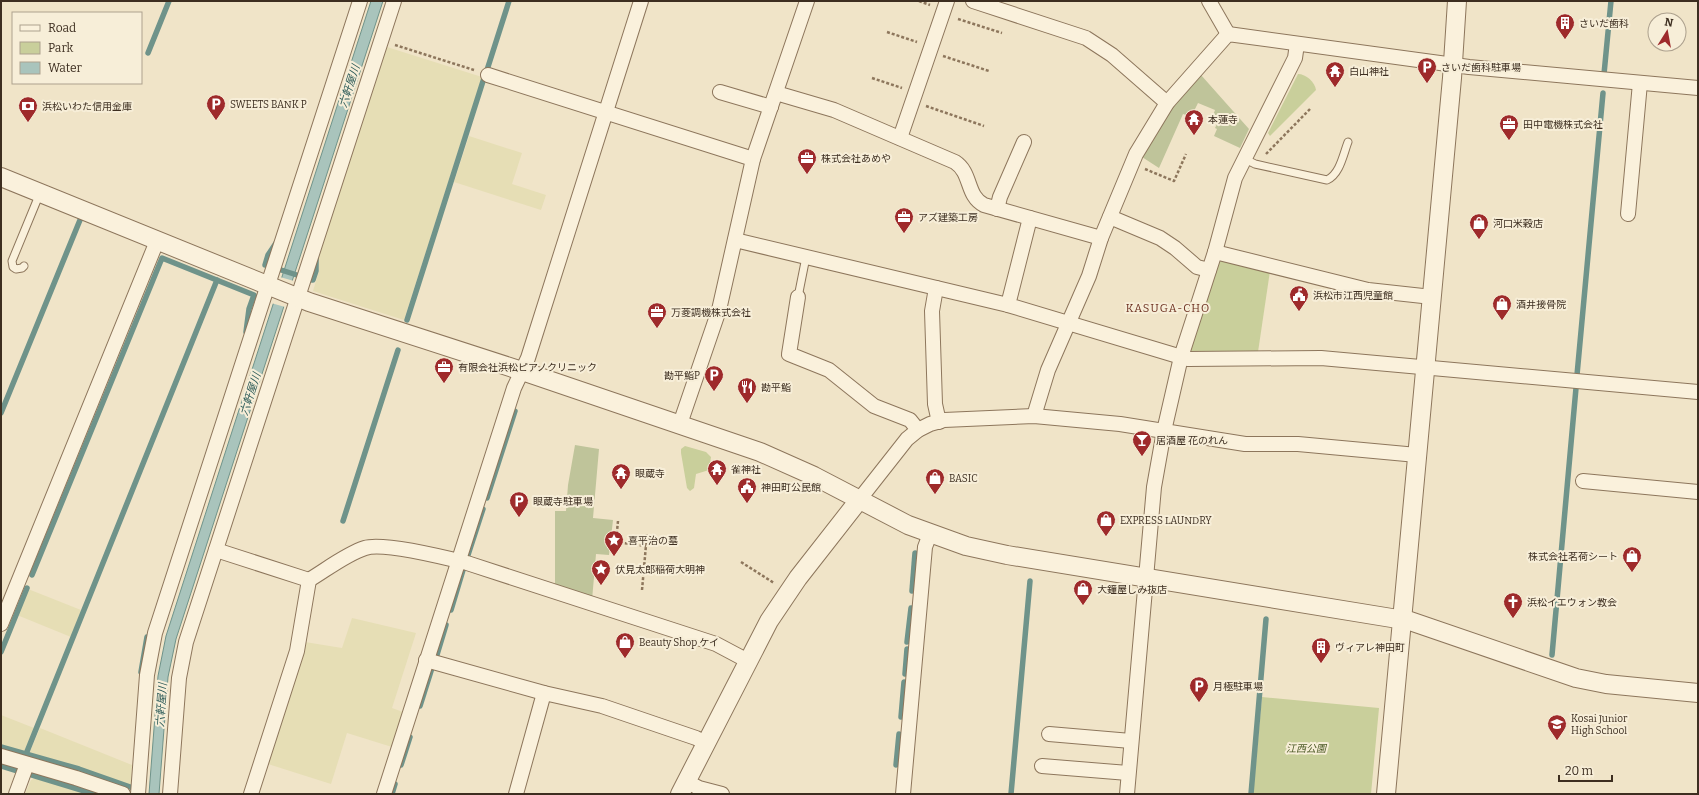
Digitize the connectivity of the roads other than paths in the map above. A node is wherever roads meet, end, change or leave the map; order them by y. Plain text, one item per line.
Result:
1 (360, 1) edge
2 (394, 1) edge
3 (641, 1) edge
4 (807, 1) edge
5 (973, 1) edge
6 (1209, 1) edge
7 (1457, 1) edge
8 (944, 7) edge
9 (1228, 34) junction
10 (1297, 44) junction
11 (1453, 65) junction
12 (488, 75) road end
13 (1640, 82) junction
14 (1698, 88) edge
15 (720, 92) dead end
16 (776, 93) junction
17 (1167, 103) junction
18 (771, 107) junction
19 (606, 112) junction
20 (900, 138) junction
21 (1024, 142) dead end
22 (1348, 142) dead end
23 (753, 159) junction
24 (1250, 162) junction
25 (1, 177) edge
26 (40, 193) junction
27 (997, 209) junction
28 (1628, 214) dead end
29 (1110, 217) junction
30 (1030, 218) junction
31 (1100, 238) junction
32 (157, 240) junction
33 (735, 240) junction
34 (1215, 252) junction
35 (806, 257) junction
36 (24, 266) dead end
37 (1209, 270) junction
38 (269, 286) junction
39 (936, 288) junction
40 (1432, 296) junction
41 (296, 297) junction
42 (798, 297) joint
43 (1008, 304) junction
44 (1069, 323) junction
45 (1181, 357) junction
46 (1425, 367) junction
47 (522, 371) junction
48 (1698, 392) edge
49 (1034, 416) junction
50 (939, 422) junction
51 (680, 424) junction
52 (918, 430) junction
53 (1164, 431) junction
54 (1417, 455) junction
55 (1583, 481) dead end
56 (1698, 492) edge
57 (860, 500) junction
58 (930, 534) junction
59 (216, 550) junction
60 (458, 561) junction
61 (1146, 578) junction
62 (309, 580) junction
63 (1402, 620) junction
64 (1, 624) edge
65 (426, 660) junction
66 (748, 661) junction
67 (544, 693) junction
68 (1698, 693) edge
69 (1049, 734) dead end
70 (1131, 741) junction
71 (706, 744) junction
72 (1, 756) edge
73 (27, 764) junction
74 (1042, 766) dead end
75 (1128, 773) junction
76 (684, 788) edge
77 (16, 794) edge
78 (123, 794) edge
79 (138, 794) edge
80 (170, 794) edge
81 (251, 794) edge
82 (384, 794) edge
83 (516, 794) edge
84 (722, 794) edge
85 (903, 794) edge
86 (1127, 794) edge
87 (1386, 794) edge

1 - 38 street
2 - 41 street
3 - 19 street
4 - 16 street
5 - 17 street
6 - 9 street
7 - 11 street
8 - 20 street
9 - 10 street
9 - 17 street
10 - 11 street
10 - 24 street
11 - 13 street
11 - 40 street
12 - 19 street
13 - 14 street
13 - 28 street
15 - 18 street
16 - 18 street
16 - 20 street
17 - 29 street
18 - 23 street
19 - 23 street
19 - 47 street
20 - 27 street
21 - 27 street
22 - 24 lane
23 - 33 street
24 - 34 street
25 - 26 street
26 - 32 street
26 - 36 lane
27 - 30 street
29 - 31 street
29 - 37 street
30 - 31 street
30 - 43 street
31 - 44 street
32 - 38 street
32 - 64 street
33 - 35 street
33 - 51 street
34 - 37 street
34 - 40 street
35 - 39 street
35 - 42 lane
37 - 45 street
38 - 41 street
38 - 79 street
39 - 43 street
39 - 50 street
40 - 46 street
41 - 47 street
41 - 59 street
42 - 52 street
43 - 44 street
44 - 45 street
44 - 49 street
45 - 46 street
45 - 53 street
46 - 48 street
46 - 54 street
47 - 51 street
47 - 60 street
49 - 50 street
49 - 53 street
50 - 52 street
51 - 57 street
52 - 57 street
53 - 54 street
53 - 61 street
54 - 63 street
55 - 56 street
57 - 58 street
57 - 66 street
58 - 61 street
58 - 85 street
59 - 62 street
59 - 80 street
60 - 62 street
60 - 65 street
60 - 66 street
61 - 63 street
61 - 70 street
62 - 81 street
63 - 68 street
63 - 87 street
65 - 67 street
65 - 82 street
66 - 71 street
67 - 71 street
67 - 83 street
69 - 70 street
70 - 75 street
71 - 76 street
72 - 73 street
73 - 77 street
73 - 78 street
74 - 75 street
75 - 86 street
76 - 84 street

